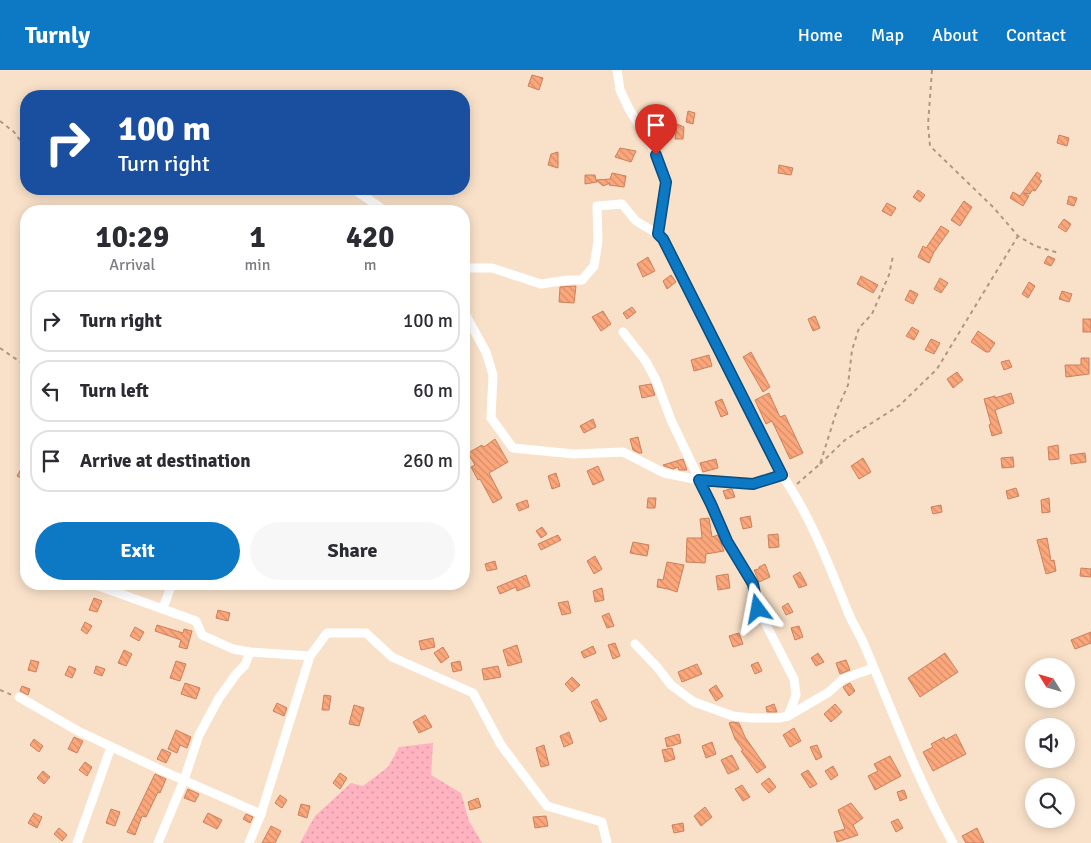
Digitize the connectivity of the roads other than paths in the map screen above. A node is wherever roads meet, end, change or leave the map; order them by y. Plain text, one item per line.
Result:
1 (617, 70) edge
2 (362, 195) edge
3 (377, 205) edge
4 (658, 234) junction
5 (470, 268) edge
6 (470, 323) edge
7 (622, 332) dead end
8 (782, 475) junction
9 (699, 480) junction
10 (111, 590) edge
11 (170, 590) edge
12 (164, 608) junction
13 (635, 644) dead end
14 (250, 652) junction
15 (310, 656) junction
16 (873, 668) junction
17 (19, 698) road end
18 (788, 716) junction
19 (111, 747) junction
20 (184, 780) junction
21 (261, 814) junction
22 (77, 843) edge
23 (158, 843) edge
24 (249, 843) edge
25 (607, 843) edge
26 (953, 843) edge

1 - 4 street
2 - 3 street
4 - 5 street
4 - 8 street
6 - 9 street
7 - 9 street
8 - 9 street
8 - 16 street
9 - 18 street
10 - 12 street
11 - 12 street
12 - 14 street
13 - 18 street
14 - 15 street
14 - 20 street
15 - 21 street
15 - 25 street
16 - 18 street
16 - 26 street
17 - 19 street
19 - 20 street
19 - 22 street
20 - 21 street
20 - 23 street
21 - 24 street

